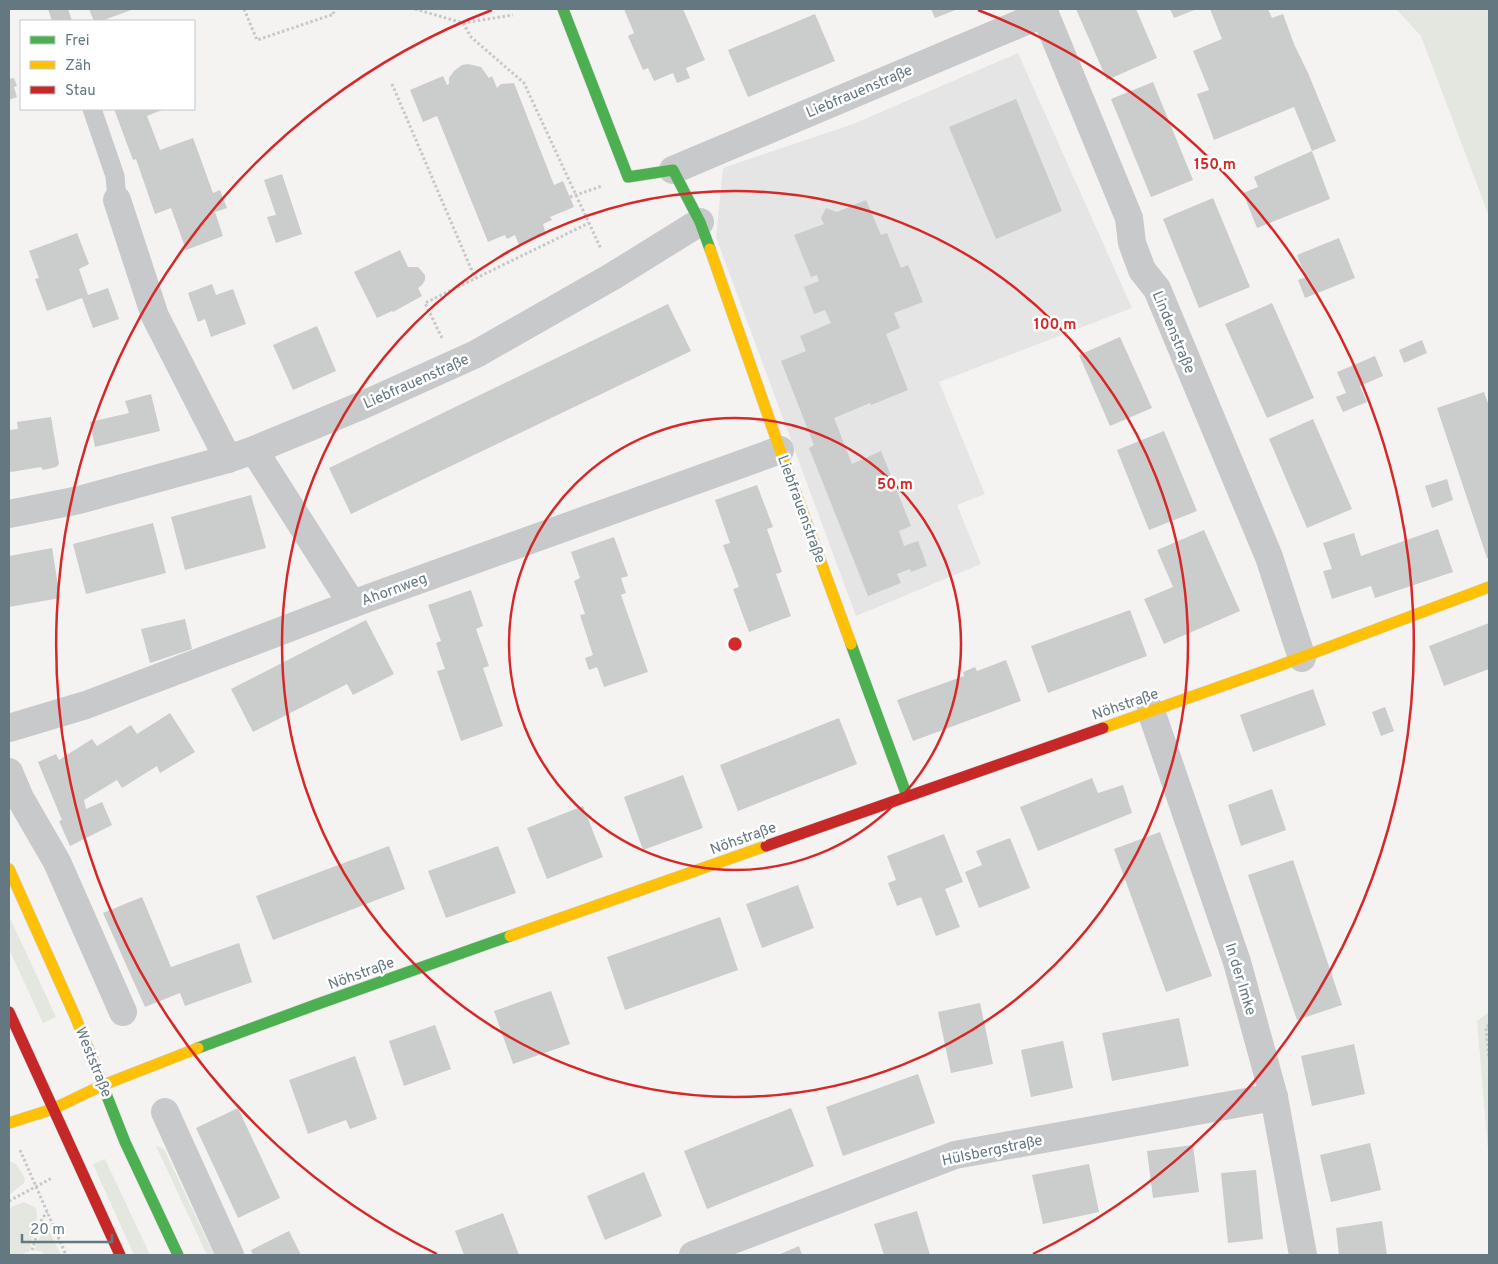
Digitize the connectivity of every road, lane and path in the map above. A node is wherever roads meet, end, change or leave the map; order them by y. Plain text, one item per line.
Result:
1 (244, 9) edge
2 (332, 9) edge
3 (415, 9) edge
4 (563, 9) edge
5 (1044, 11) edge
6 (513, 15) dead end
7 (463, 23) junction
8 (392, 84) dead end
9 (92, 110) edge
10 (673, 170) junction
11 (117, 200) joint
12 (700, 222) junction
13 (589, 223) junction
14 (614, 276) junction
15 (475, 278) junction
16 (454, 364) junction
17 (254, 450) junction
18 (780, 450) junction
19 (228, 459) junction
20 (9, 514) edge
21 (1489, 587) edge
22 (352, 604) junction
23 (1302, 658) junction
24 (1151, 711) junction
25 (9, 728) edge
26 (9, 772) edge
27 (907, 796) junction
28 (9, 869) edge
29 (9, 1012) edge
30 (123, 1012) dead end
31 (1489, 1025) edge
32 (1489, 1049) edge
33 (1489, 1058) edge
34 (103, 1085) junction
35 (1274, 1097) junction
36 (53, 1109) junction
37 (165, 1112) dead end
38 (9, 1123) edge
39 (18, 1146) dead end
40 (57, 1175) dead end
41 (37, 1187) junction
42 (9, 1201) edge
43 (47, 1212) junction
44 (32, 1250) dead end
45 (66, 1255) edge
46 (120, 1255) edge
47 (178, 1255) edge
48 (230, 1255) edge
49 (693, 1255) edge
50 (1303, 1255) edge

1 - 2 path
3 - 7 path
4 - 10 street, Liebfrauenstraße
5 - 10 street, Liebfrauenstraße
5 - 23 street, Lindenstraße
6 - 7 path
7 - 13 path
8 - 15 path
9 - 11 lane
10 - 12 street, Liebfrauenstraße
11 - 19 street
12 - 14 street, Liebfrauenstraße
12 - 18 street, Liebfrauenstraße
13 - 14 path
13 - 15 path
14 - 16 street, Liebfrauenstraße
15 - 16 path
16 - 17 street, Liebfrauenstraße
17 - 19 street, Liebfrauenstraße
17 - 22 street
18 - 22 street, Ahornweg
18 - 27 street, Liebfrauenstraße
19 - 20 street, Liebfrauenstraße
21 - 23 street, Nöhstraße
22 - 25 street, Ahornweg
23 - 24 street, Nöhstraße
24 - 27 street, Nöhstraße
24 - 35 street, In der Imke
26 - 30 street
27 - 34 street, Nöhstraße
28 - 34 street, Weststraße
29 - 36 street
31 - 32 path
32 - 33 path
34 - 36 street, Nöhstraße
34 - 47 street, Weststraße
35 - 49 street, Hülsbergstraße
35 - 50 street, In der Imke
36 - 38 street, Nöhstraße
36 - 46 street
37 - 48 street
39 - 41 path
40 - 41 path
41 - 42 path
41 - 43 path
43 - 44 path
43 - 45 path

